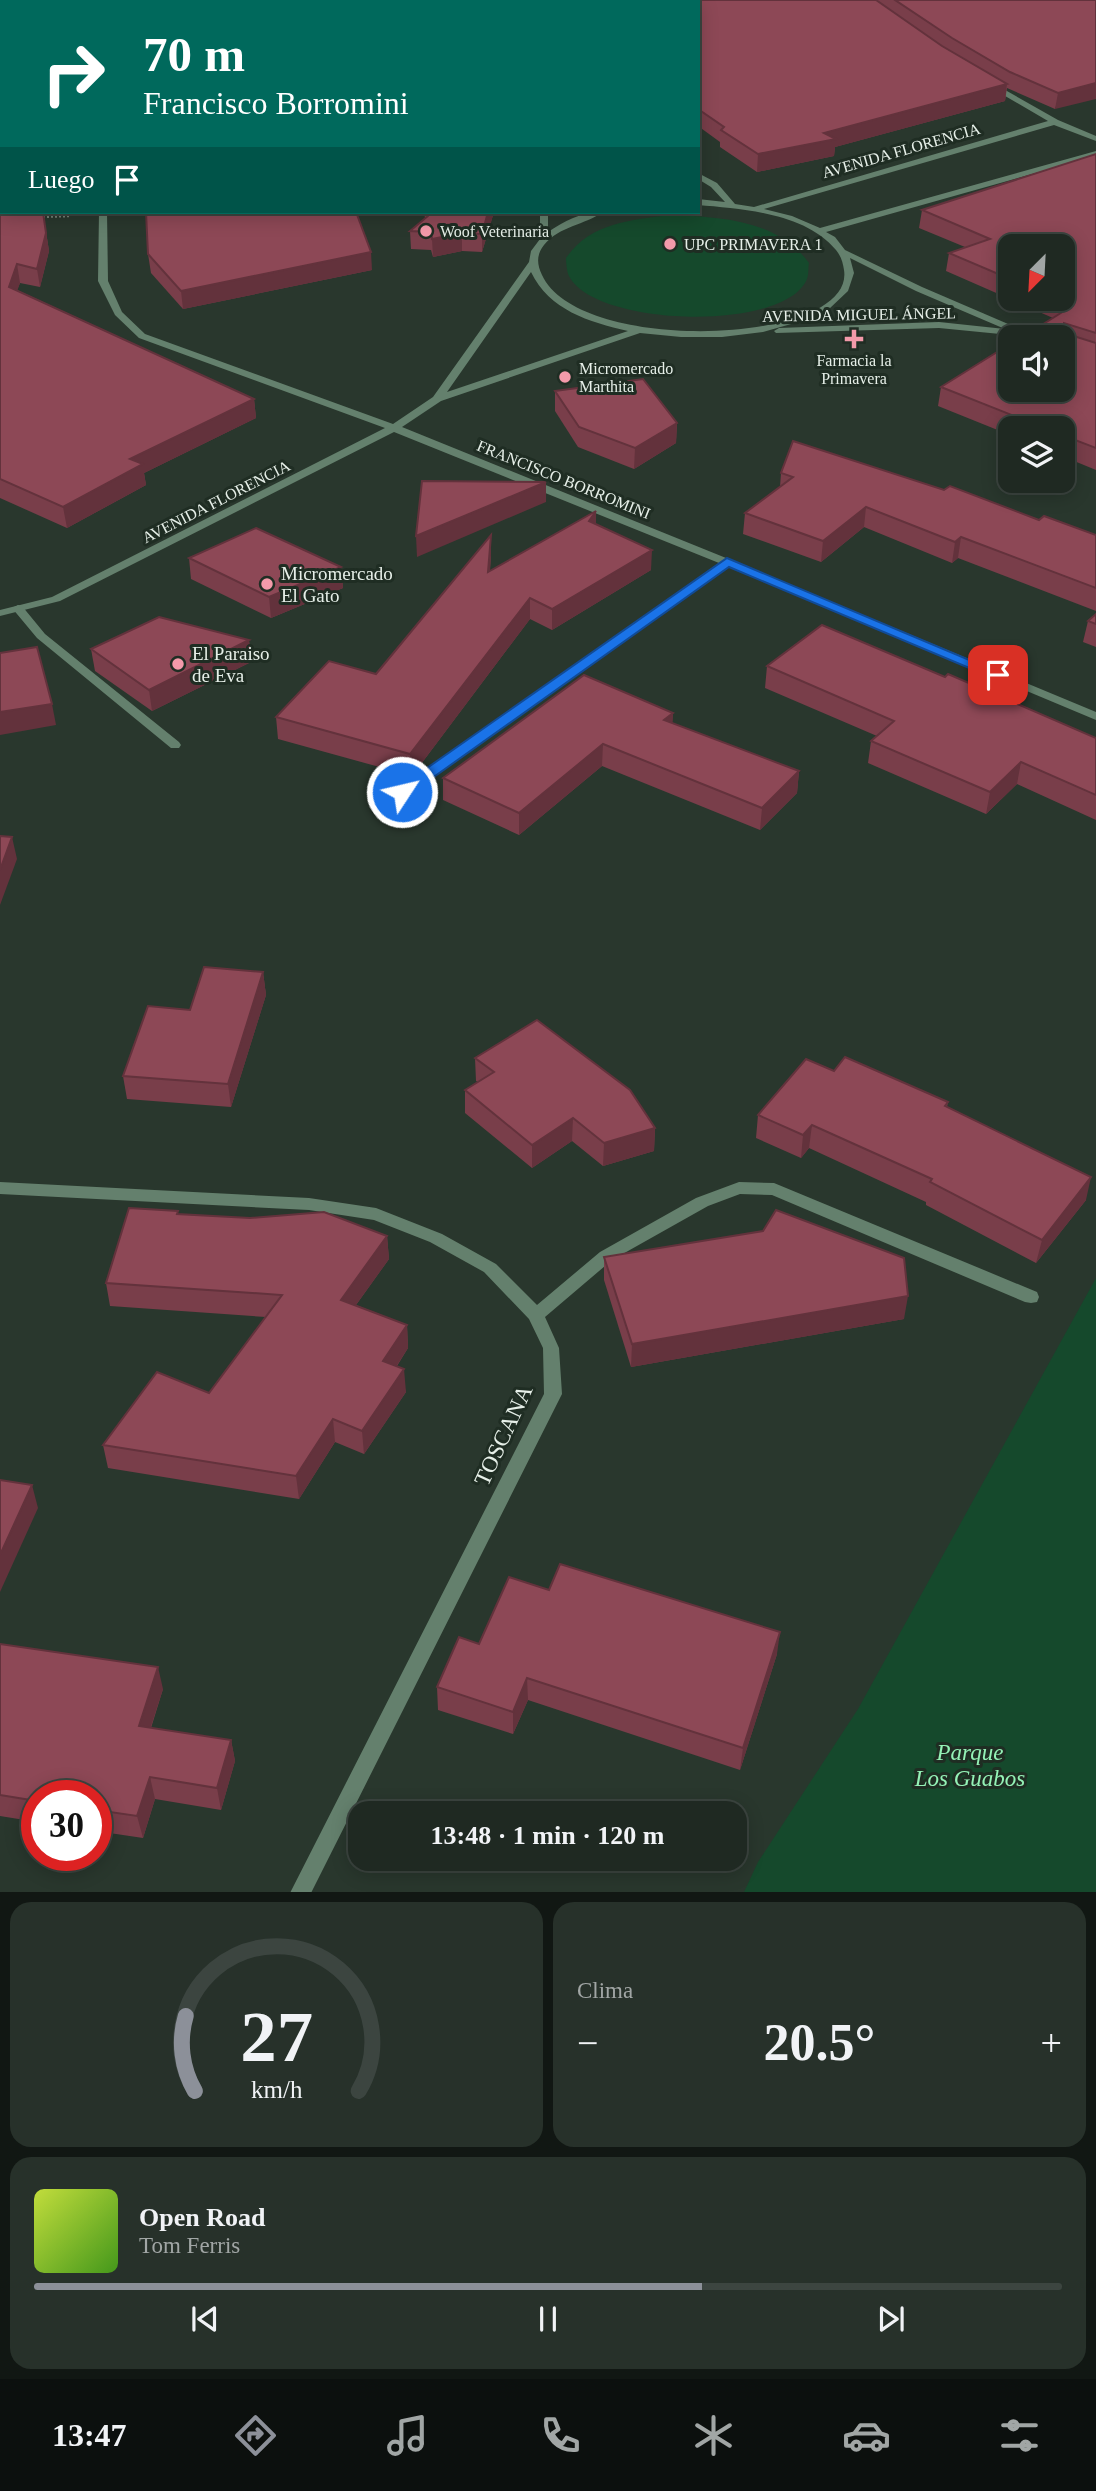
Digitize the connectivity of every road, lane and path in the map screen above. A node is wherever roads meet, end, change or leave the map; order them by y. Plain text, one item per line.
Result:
1 (985, 81) edge
2 (1055, 122) junction
3 (1096, 139) edge
4 (1096, 153) edge
5 (700, 176) edge
6 (700, 202) edge
7 (731, 204) junction
8 (755, 209) junction
9 (87, 214) edge
10 (103, 214) edge
11 (544, 214) edge
12 (594, 214) edge
13 (38, 217) edge
14 (819, 231) junction
15 (544, 240) junction
16 (843, 252) junction
17 (533, 263) junction
18 (1003, 325) edge
19 (639, 330) junction
20 (998, 331) edge
21 (739, 333) junction
22 (437, 399) junction
23 (394, 428) junction
24 (727, 562) junction
25 (0, 598) edge
26 (18, 608) junction
27 (0, 612) edge
28 (1096, 716) edge
29 (174, 745) dead end
30 (402, 792) dead end
31 (0, 1188) edge
32 (1031, 1297) dead end
33 (536, 1315) junction
34 (300, 1892) edge

1 - 2 street
2 - 3 street
2 - 8 street, AVENIDA FLORENCIA
4 - 14 street
5 - 7 street
6 - 7 street, AVENIDA MIGUEL ÁNGEL
7 - 8 street, AVENIDA MIGUEL ÁNGEL
8 - 14 street, AVENIDA MIGUEL ÁNGEL
9 - 13 path
10 - 23 street, FRANCISCO BORROMINI
11 - 15 street
12 - 15 street
14 - 16 street, AVENIDA MIGUEL ÁNGEL
15 - 17 street, AVENIDA FLORENCIA
16 - 18 street, AVENIDA MIGUEL ÁNGEL
16 - 21 street
17 - 19 street
17 - 22 street, AVENIDA FLORENCIA
19 - 21 street
19 - 22 street, AVENIDA FLORENCIA
20 - 21 street, AVENIDA MIGUEL ÁNGEL
22 - 23 street, AVENIDA FLORENCIA
23 - 24 street, FRANCISCO BORROMINI
23 - 26 street, AVENIDA FLORENCIA
24 - 28 street, FRANCISCO BORROMINI
24 - 30 street
25 - 26 street
26 - 27 street, AVENIDA FLORENCIA
26 - 29 street
31 - 33 street, TOSCANA
32 - 33 street
33 - 34 street, TOSCANA

